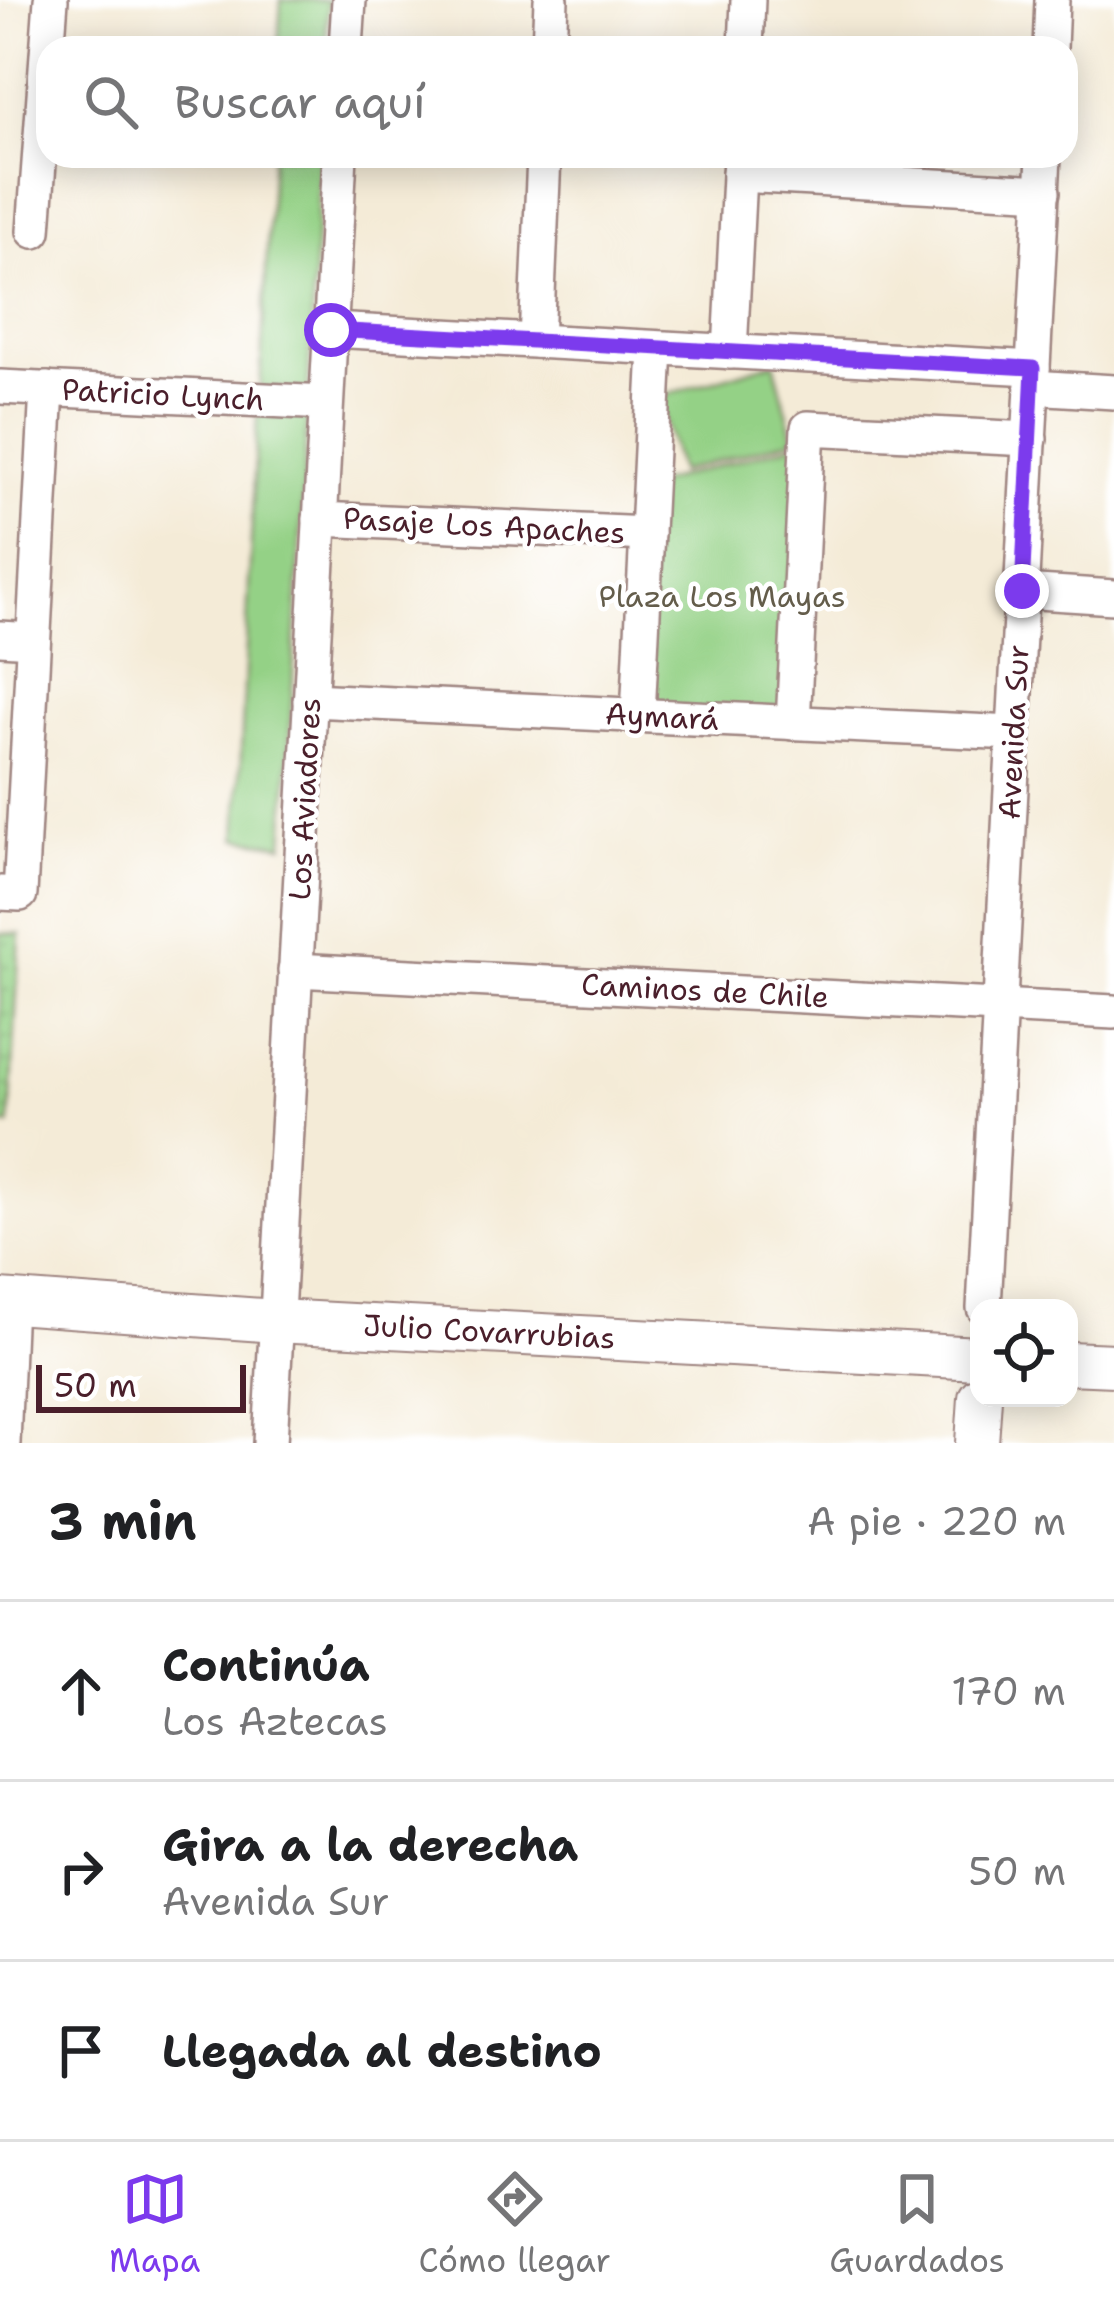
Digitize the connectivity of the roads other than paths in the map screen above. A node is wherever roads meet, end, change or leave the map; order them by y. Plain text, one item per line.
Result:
1 (51, 0) edge
2 (349, 0) edge
3 (551, 0) edge
4 (748, 0) edge
5 (1052, 0) edge
6 (48, 36) edge
7 (347, 36) edge
8 (550, 36) edge
9 (746, 36) edge
10 (1050, 36) edge
11 (39, 168) edge
12 (339, 168) edge
13 (543, 168) edge
14 (740, 168) edge
15 (764, 168) edge
16 (1043, 168) edge
17 (1042, 191) junction
18 (34, 231) dead end
19 (331, 330) junction
20 (536, 341) junction
21 (656, 348) junction
22 (730, 352) junction
23 (1033, 377) junction
24 (0, 387) edge
25 (47, 389) junction
26 (1114, 392) edge
27 (326, 403) junction
28 (1030, 440) junction
29 (320, 519) junction
30 (647, 533) junction
31 (1022, 591) junction
32 (1114, 597) edge
33 (17, 639) edge
34 (310, 700) junction
35 (638, 716) junction
36 (793, 723) junction
37 (1014, 733) junction
38 (10, 894) edge
39 (295, 970) junction
40 (1000, 1006) junction
41 (1114, 1012) edge
42 (984, 1299) edge
43 (4, 1302) edge
44 (276, 1321) junction
45 (970, 1358) edge
46 (1078, 1363) edge
47 (1114, 1365) edge
48 (979, 1407) edge
49 (3, 1443) edge
50 (270, 1443) edge
51 (977, 1443) edge

1 - 6 street
2 - 7 street
3 - 8 street
4 - 9 street
5 - 10 street
11 - 18 street
12 - 19 street, Los Aviadores
13 - 20 street
14 - 22 street
15 - 17 street
16 - 17 street, Avenida Sur
17 - 23 street, Avenida Sur
19 - 20 street
19 - 27 street, Los Aviadores
20 - 21 street
21 - 22 street
21 - 30 street
22 - 23 street
23 - 26 street
23 - 28 street, Avenida Sur
24 - 25 street, Patricio Lynch
25 - 27 street, Patricio Lynch
25 - 33 street
27 - 29 street, Los Aviadores
28 - 31 street, Avenida Sur
28 - 36 street
29 - 30 street, Pasaje Los Apaches
29 - 34 street, Los Aviadores
30 - 35 street
31 - 32 street
31 - 37 street, Avenida Sur
33 - 38 street
34 - 35 street, Aymará
34 - 39 street, Los Aviadores
35 - 36 street, Aymará
36 - 37 street, Aymará
37 - 40 street, Avenida Sur
39 - 40 street, Caminos de Chile
39 - 44 street, Los Aviadores
40 - 41 street, Caminos de Chile
40 - 42 street, Avenida Sur
43 - 44 street, Julio Covarrubias
43 - 49 street
44 - 45 street, Julio Covarrubias
44 - 50 street, Los Aviadores
46 - 47 street
48 - 51 street

